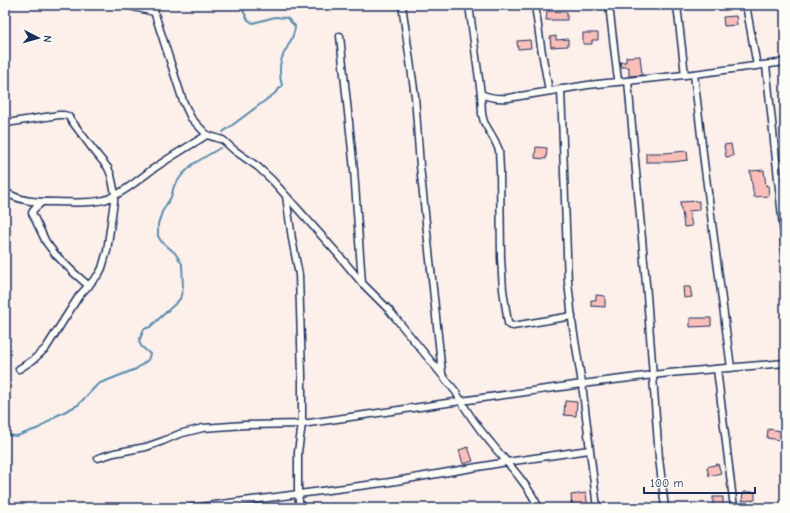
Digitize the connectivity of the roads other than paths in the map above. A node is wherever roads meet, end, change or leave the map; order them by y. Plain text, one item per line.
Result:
1 (8, 5) edge
2 (125, 5) edge
3 (152, 5) edge
4 (402, 5) edge
5 (469, 5) edge
6 (535, 5) edge
7 (609, 5) edge
8 (677, 5) edge
9 (746, 5) edge
10 (5, 6) edge
11 (154, 12) junction
12 (340, 36) dead end
13 (785, 62) edge
14 (766, 65) junction
15 (757, 66) junction
16 (694, 74) junction
17 (685, 75) junction
18 (628, 81) junction
19 (618, 82) junction
20 (561, 89) junction
21 (549, 91) junction
22 (481, 94) junction
23 (5, 113) edge
24 (6, 123) edge
25 (207, 135) junction
26 (5, 192) edge
27 (115, 194) junction
28 (286, 196) junction
29 (42, 202) junction
30 (785, 236) edge
31 (785, 251) edge
32 (362, 283) junction
33 (89, 286) junction
34 (572, 316) junction
35 (785, 363) edge
36 (731, 368) junction
37 (18, 369) dead end
38 (717, 369) junction
39 (442, 374) junction
40 (653, 375) junction
41 (582, 384) junction
42 (461, 401) junction
43 (302, 424) junction
44 (589, 450) junction
45 (98, 458) dead end
46 (507, 462) junction
47 (298, 494) junction
48 (190, 508) edge
49 (300, 508) edge
50 (539, 508) edge
51 (596, 508) edge
52 (665, 508) edge
53 (734, 508) edge

1 - 10 street
2 - 11 street
3 - 11 street
4 - 39 street
5 - 22 street
6 - 21 street
7 - 19 street
8 - 17 street
9 - 15 street
11 - 25 street
12 - 32 street
13 - 14 street
14 - 15 street
14 - 30 street
15 - 16 street
16 - 17 street
16 - 36 street
17 - 18 street
18 - 19 street
18 - 40 street
19 - 20 street
20 - 21 street
20 - 34 street
21 - 22 street
22 - 34 street
23 - 24 street
24 - 27 street
25 - 27 street
25 - 28 street
26 - 29 street
27 - 29 street
27 - 33 street
28 - 32 street
28 - 43 street
29 - 33 street
30 - 31 street
32 - 39 street
33 - 37 street
34 - 41 street
35 - 36 street
36 - 38 street
38 - 40 street
38 - 53 street
39 - 42 street
40 - 41 street
40 - 52 street
41 - 42 street
41 - 44 street
42 - 43 street
42 - 46 street
43 - 45 street
43 - 47 street
44 - 46 street
44 - 51 street
46 - 47 street
46 - 50 street
47 - 48 street
47 - 49 street

